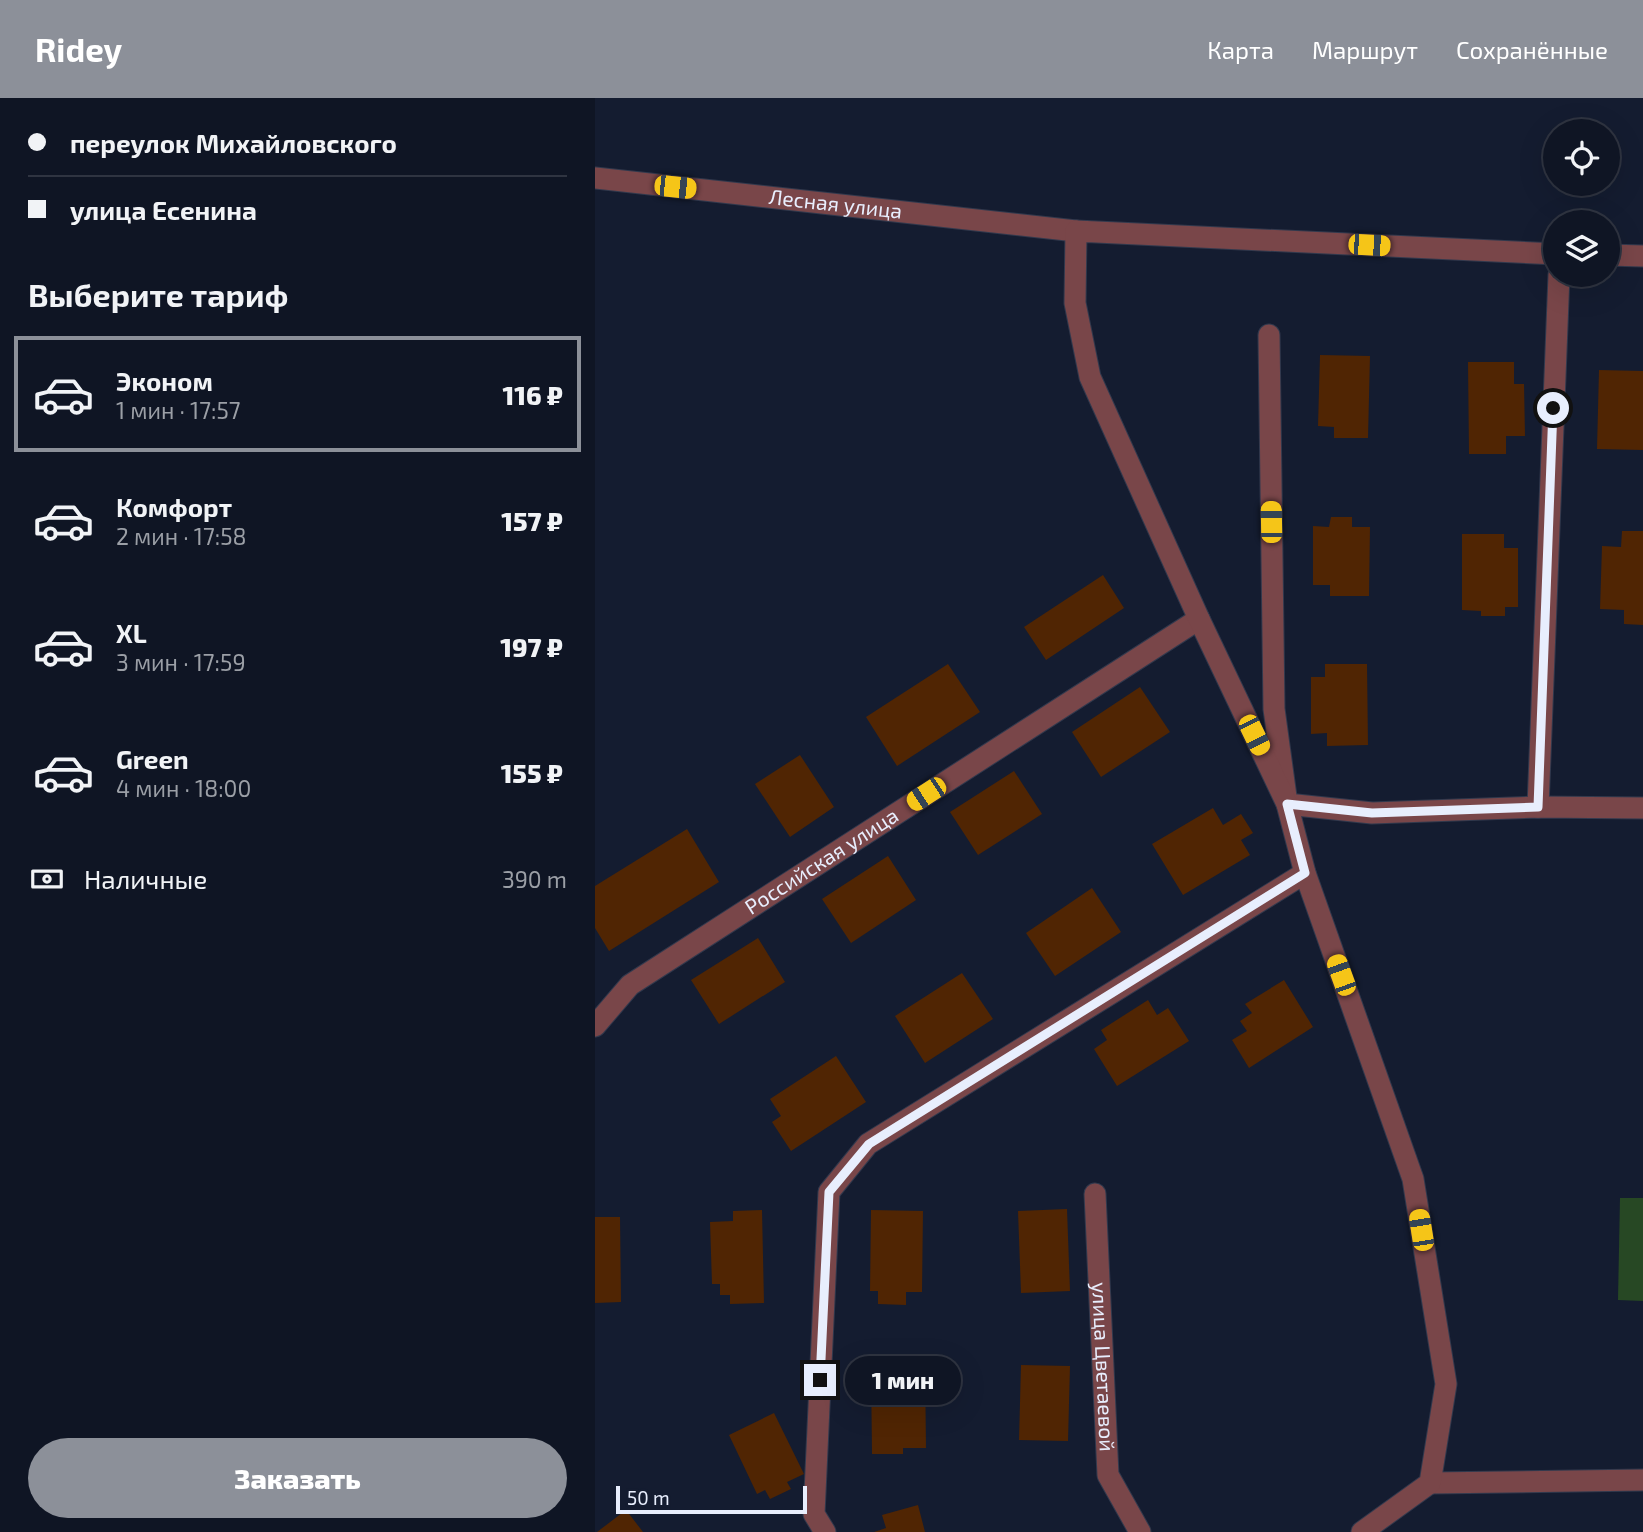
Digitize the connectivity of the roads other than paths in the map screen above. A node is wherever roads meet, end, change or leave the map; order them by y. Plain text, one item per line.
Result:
1 (595, 178) edge
2 (1076, 231) junction
3 (1543, 253) edge
4 (1620, 255) edge
5 (1643, 256) edge
6 (1559, 287) edge
7 (1269, 335) dead end
8 (1199, 619) junction
9 (1287, 804) junction
10 (1538, 807) junction
11 (1643, 808) edge
12 (1305, 873) junction
13 (595, 1026) edge
14 (1095, 1194) dead end
15 (1643, 1480) edge
16 (1430, 1483) junction
17 (825, 1532) edge
18 (1140, 1532) edge
19 (1362, 1532) edge

1 - 2 street, Лесная улица
2 - 3 street, Лесная улица
2 - 8 street
4 - 5 street
6 - 10 street
7 - 9 street
8 - 9 street
8 - 13 street, Российская улица
9 - 10 street
9 - 12 street
10 - 11 street
12 - 16 street
12 - 17 street
14 - 18 street, улица Цветаевой
15 - 16 street
16 - 19 street

